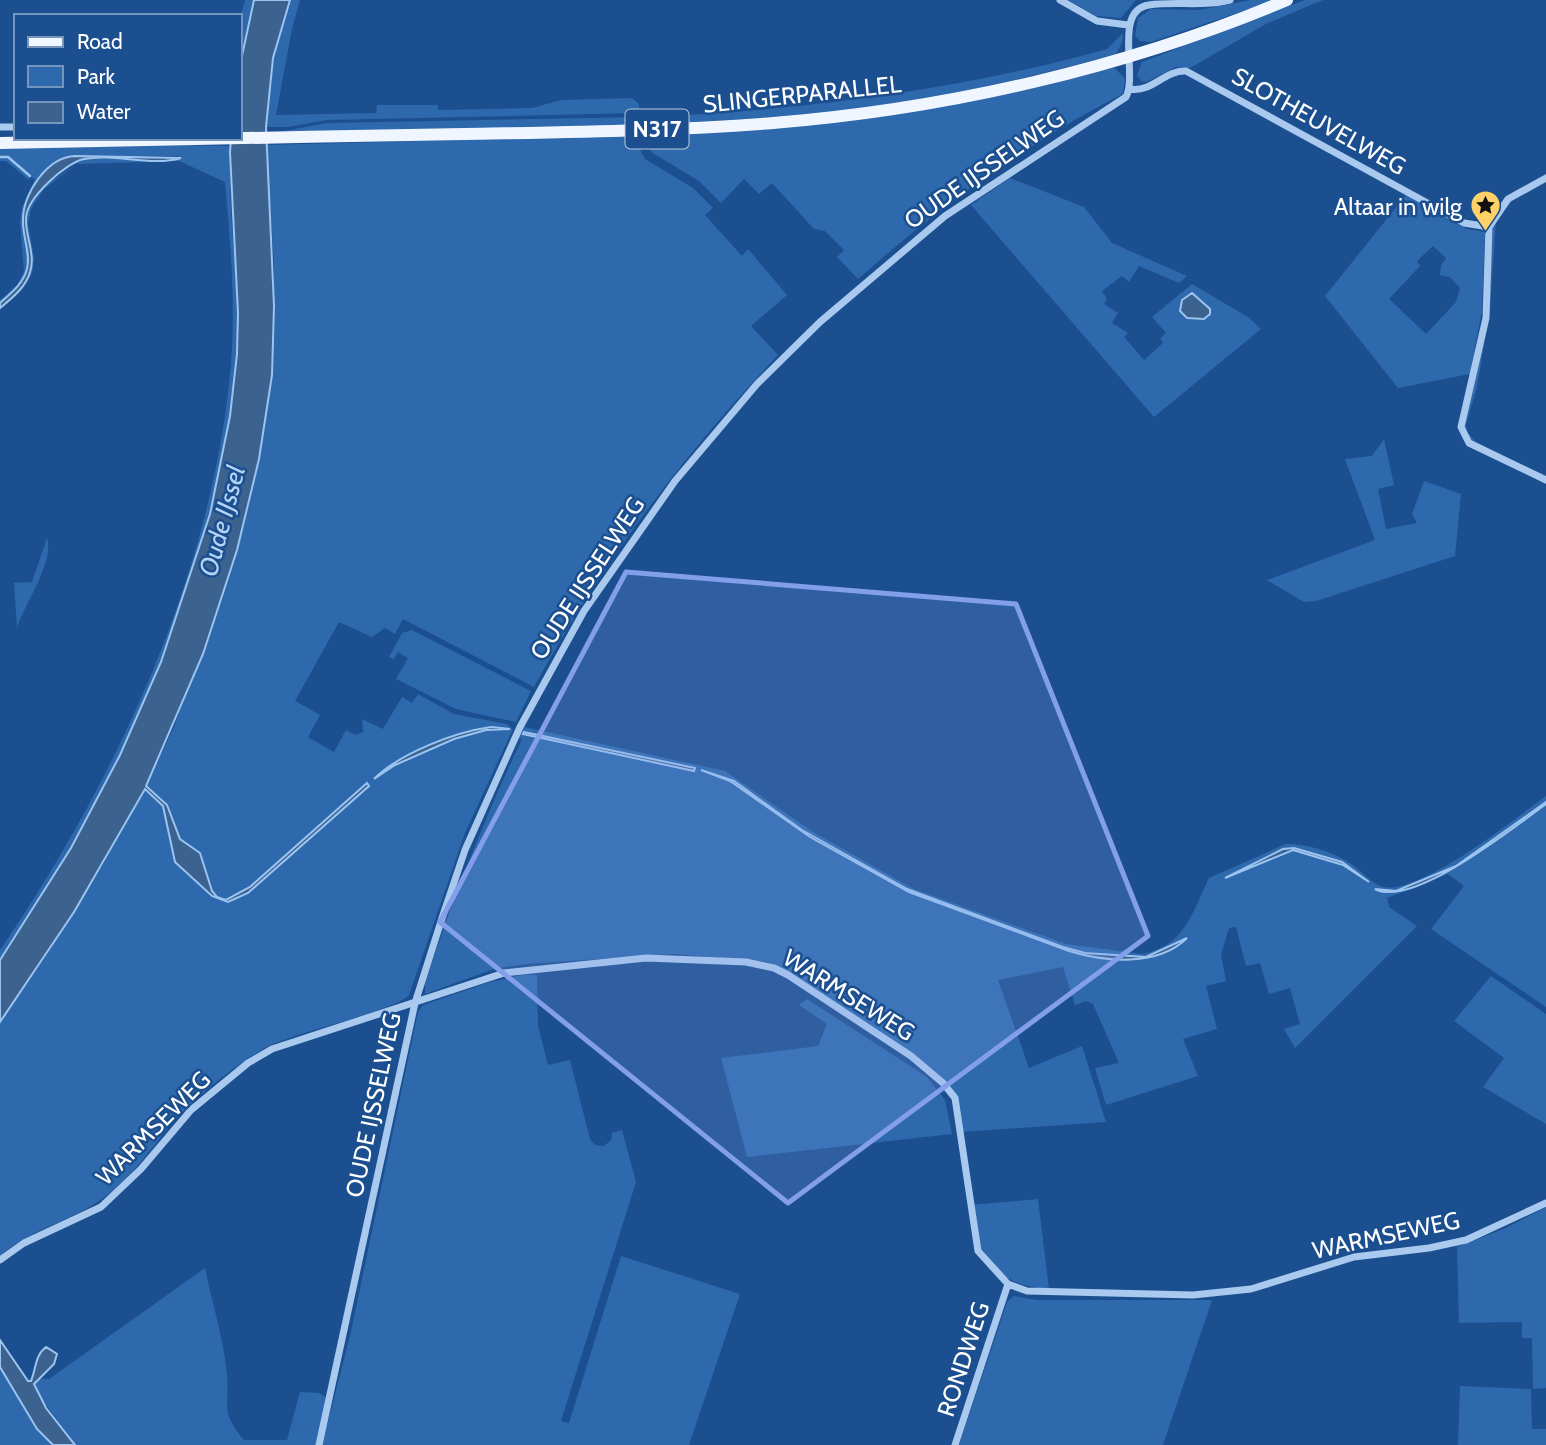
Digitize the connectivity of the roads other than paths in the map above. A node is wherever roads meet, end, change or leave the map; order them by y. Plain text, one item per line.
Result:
1 (1060, 0) edge
2 (1230, 0) edge
3 (1287, 0) edge
4 (1128, 25) junction
5 (1129, 56) junction
6 (1130, 89) junction
7 (242, 139) edge
8 (167, 140) edge
9 (0, 143) edge
10 (1546, 178) edge
11 (1489, 227) junction
12 (1546, 480) edge
13 (415, 1003) junction
14 (1546, 1203) edge
15 (0, 1261) edge
16 (1008, 1284) junction
17 (320, 1445) edge
18 (955, 1445) edge

1 - 4 street
2 - 4 street
3 - 5 main road, SLINGERPARALLEL / N317
4 - 5 street
5 - 6 street
5 - 7 main road, SLINGERPARALLEL / N317
6 - 11 street, SLOTHEUVELWEG
6 - 13 street, OUDE IJSSELWEG
8 - 9 main road, N317
10 - 11 street
11 - 12 street
13 - 15 street, WARMSEWEG
13 - 16 street, WARMSEWEG
13 - 17 street, OUDE IJSSELWEG
14 - 16 street, WARMSEWEG
16 - 18 street, RONDWEG

